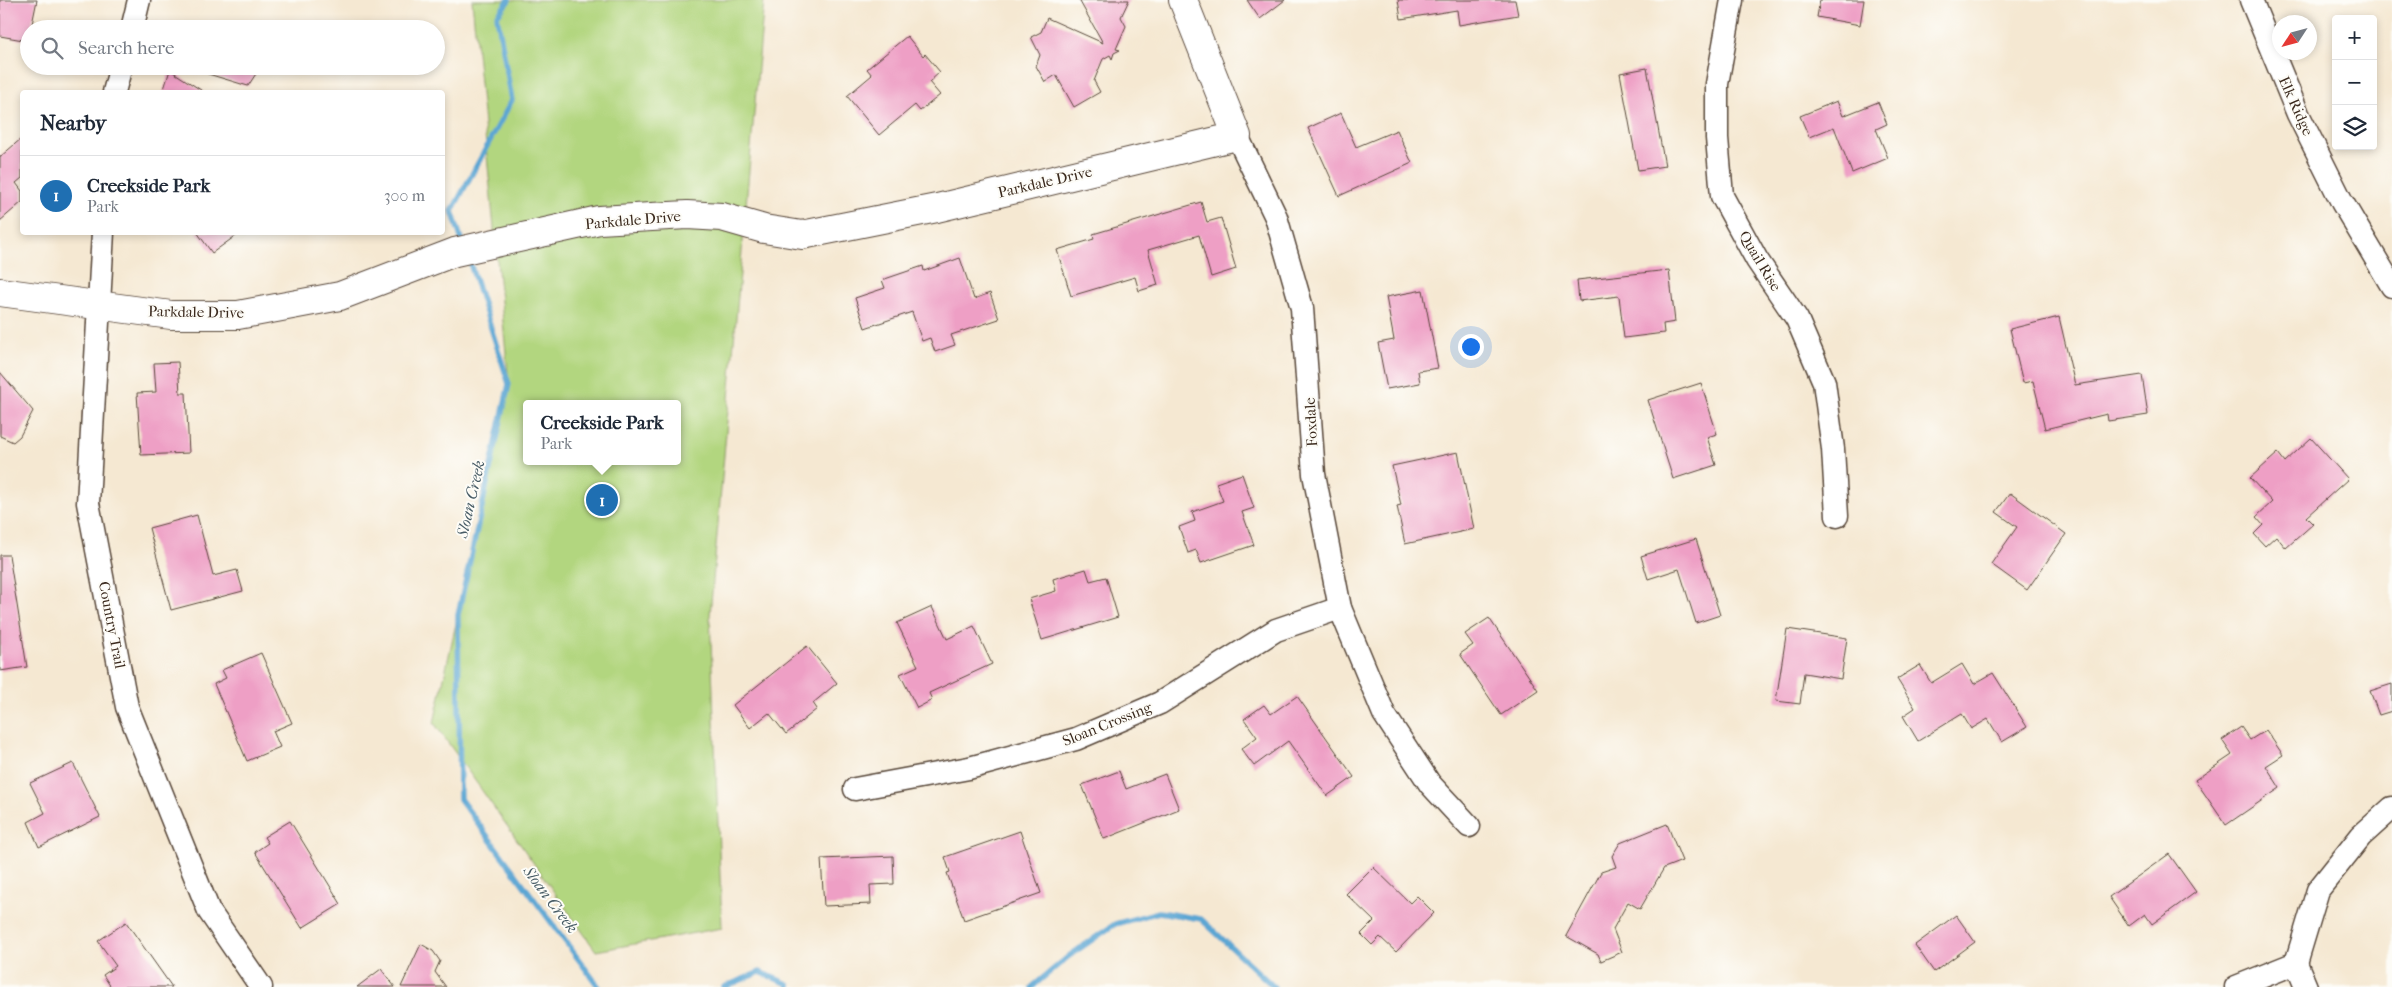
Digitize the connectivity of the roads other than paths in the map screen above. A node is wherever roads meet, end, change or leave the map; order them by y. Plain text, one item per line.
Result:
1 (139, 0) edge
2 (1183, 0) edge
3 (1732, 0) edge
4 (2251, 0) edge
5 (134, 20) edge
6 (119, 75) edge
7 (115, 90) edge
8 (1237, 136) junction
9 (103, 235) edge
10 (2392, 286) edge
11 (0, 292) edge
12 (98, 306) junction
13 (1837, 516) dead end
14 (1340, 608) junction
15 (855, 789) dead end
16 (2392, 808) edge
17 (1469, 826) dead end
18 (2296, 963) junction
19 (261, 987) edge
20 (2236, 987) edge
21 (2306, 987) edge

1 - 5 street
2 - 8 street, Foxdale
3 - 13 street, Quail Rise
4 - 10 street, Elk Ridge
6 - 7 street
8 - 12 street, Parkdale Drive
8 - 14 street, Foxdale
9 - 12 street, Country Trail
11 - 12 street, Parkdale Drive
12 - 19 street, Country Trail
14 - 15 street, Sloan Crossing
14 - 17 street, Foxdale
16 - 18 street
18 - 20 street
18 - 21 street

